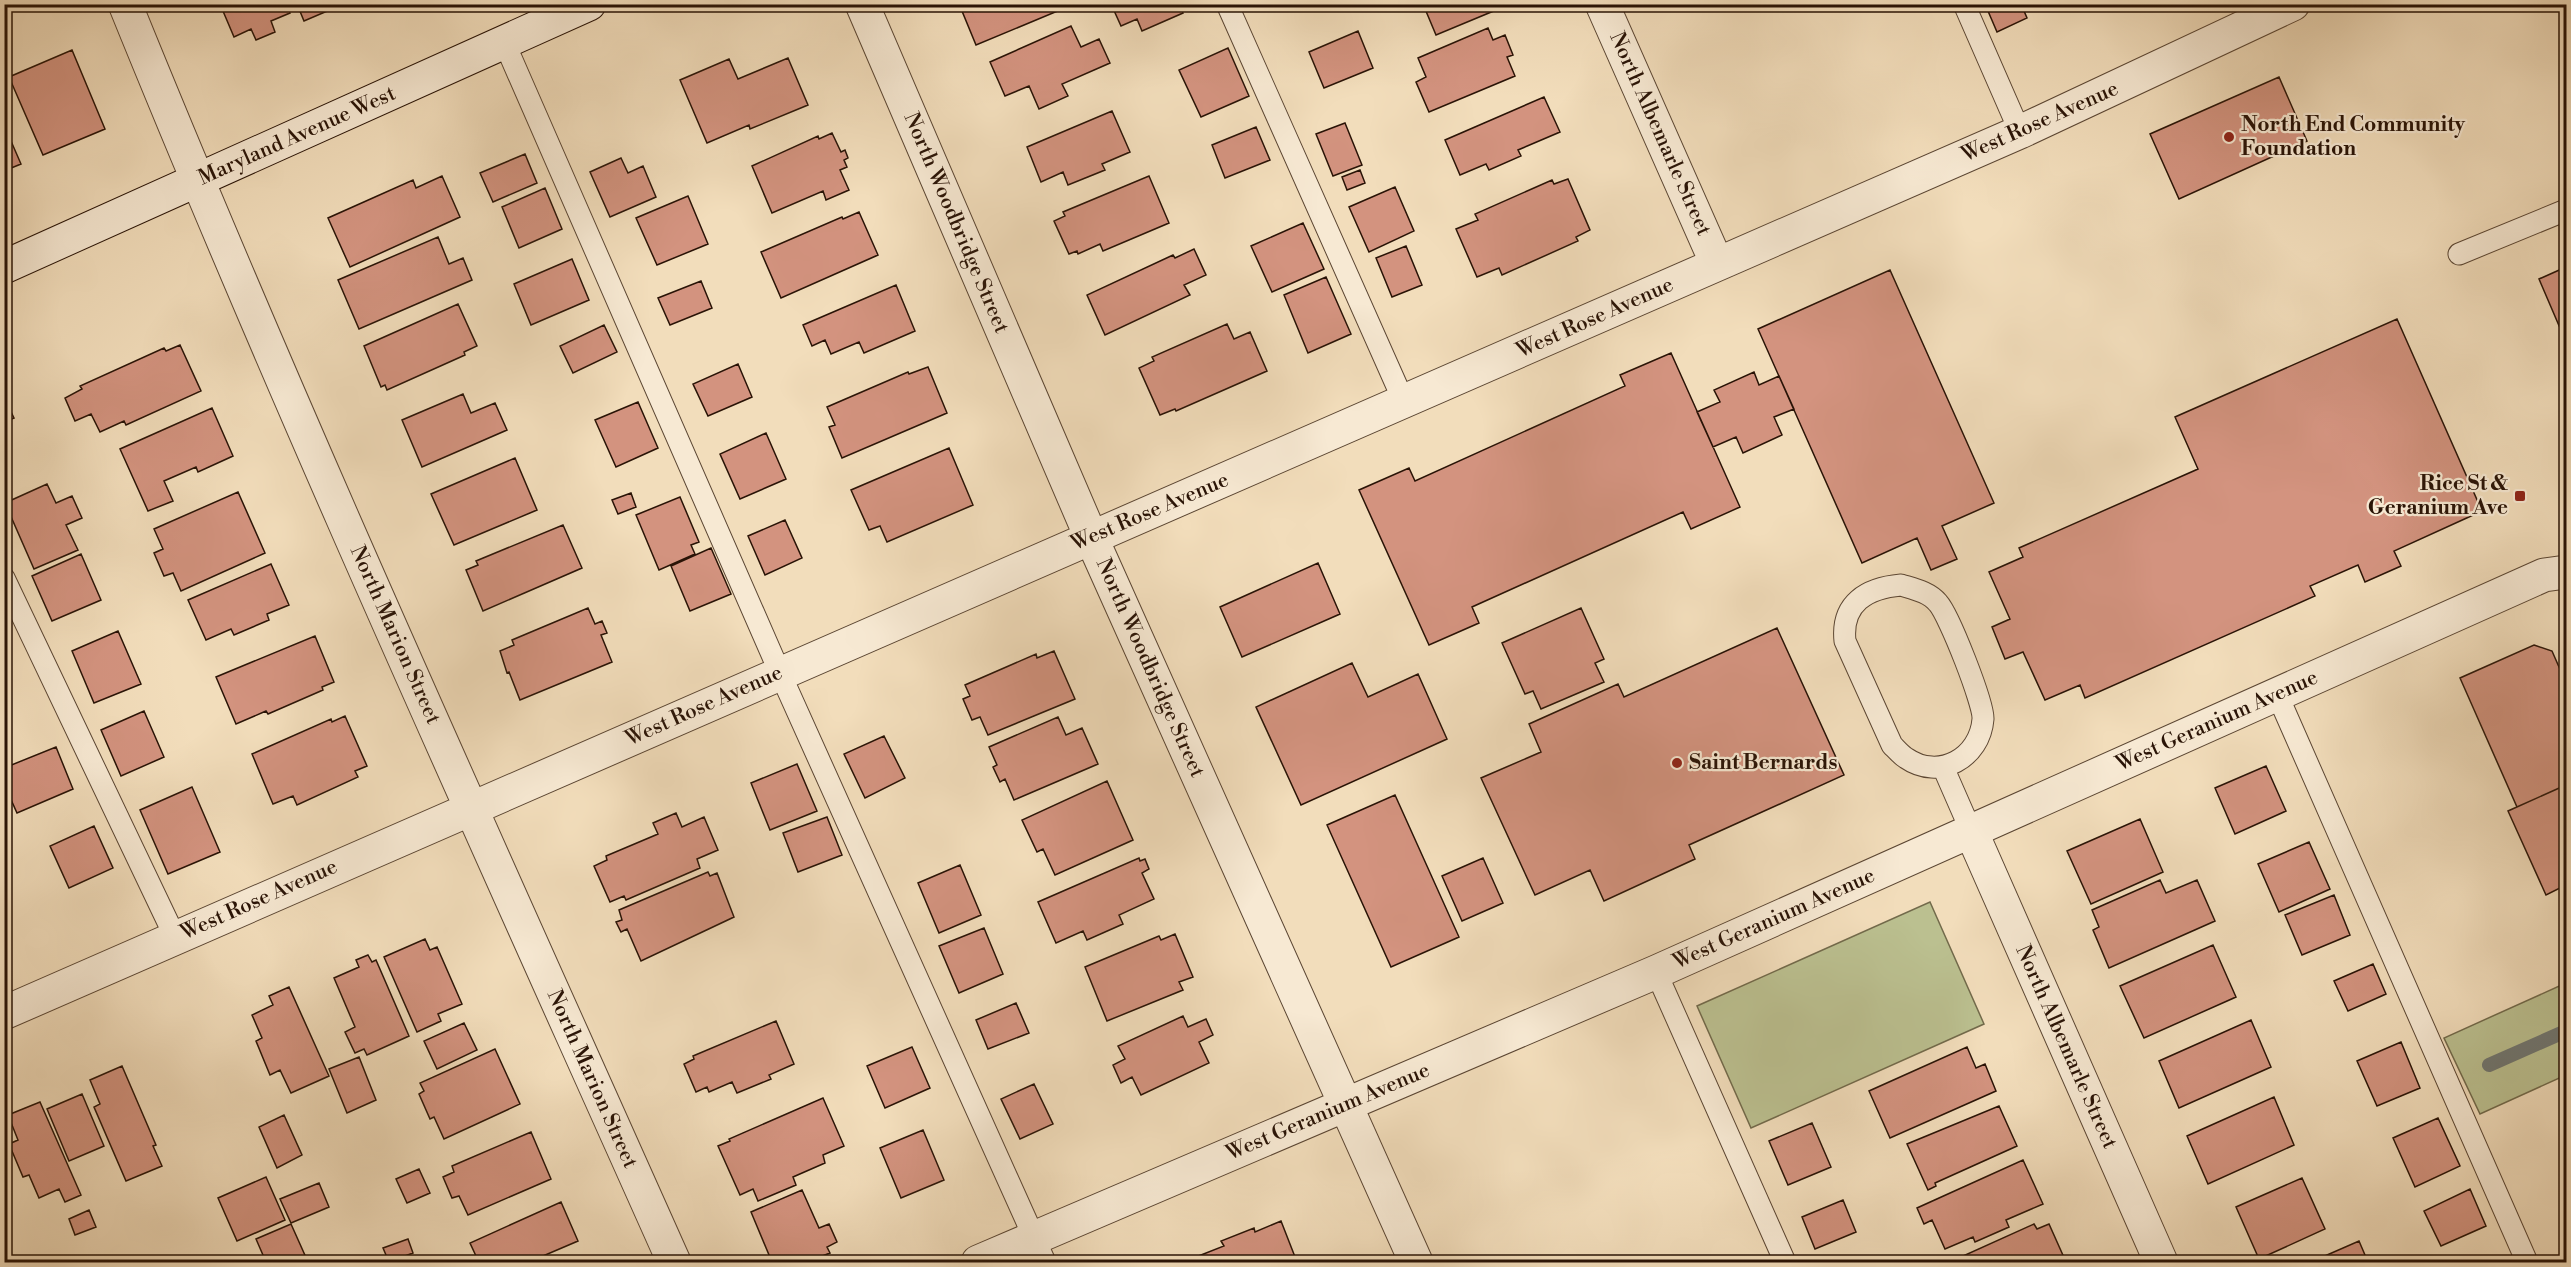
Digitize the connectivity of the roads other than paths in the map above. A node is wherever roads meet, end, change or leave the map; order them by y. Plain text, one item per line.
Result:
1 (125, 4) edge
2 (589, 4) edge
3 (862, 4) edge
4 (1227, 4) edge
5 (1602, 4) edge
6 (1965, 4) edge
7 (2292, 4) edge
8 (554, 12) edge
9 (505, 44) junction
10 (2020, 132) junction
11 (197, 181) junction
12 (2566, 210) edge
13 (2459, 254) dead end
14 (1718, 264) junction
15 (4, 267) edge
16 (1404, 402) junction
17 (1091, 537) junction
18 (2566, 572) edge
19 (4, 578) edge
20 (780, 673) junction
21 (2277, 694) junction
22 (1943, 767) junction
23 (471, 807) junction
24 (1971, 831) junction
25 (175, 937) junction
26 (1656, 972) junction
27 (4, 1013) edge
28 (1346, 1104) junction
29 (1040, 1250) edge
30 (674, 1263) edge
31 (978, 1263) edge
32 (1416, 1263) edge
33 (1785, 1263) edge
34 (2161, 1263) edge
35 (2527, 1263) edge

1 - 11 street, North Marion Street
2 - 8 street, Maryland Avenue West
3 - 17 street, North Woodbridge Street
4 - 16 lane
5 - 14 street, North Albemarle Street
6 - 10 lane
7 - 10 street, West Rose Avenue
8 - 9 street, Maryland Avenue West
9 - 11 street, Maryland Avenue West
9 - 20 lane
10 - 14 street, West Rose Avenue
11 - 15 street, Maryland Avenue West
11 - 23 street, North Marion Street
12 - 13 lane
14 - 16 street, West Rose Avenue
16 - 17 street, West Rose Avenue
17 - 20 street, West Rose Avenue
17 - 28 street, North Woodbridge Street
18 - 21 street, West Geranium Avenue
19 - 25 lane
20 - 23 street, West Rose Avenue
20 - 29 lane
21 - 24 street, West Geranium Avenue
21 - 35 lane
22 - 22 lane
22 - 24 lane
23 - 25 street, West Rose Avenue
23 - 30 street, North Marion Street
24 - 26 street, West Geranium Avenue
24 - 34 street, North Albemarle Street
25 - 27 street, West Rose Avenue
26 - 28 street, West Geranium Avenue
26 - 33 lane
28 - 29 street, West Geranium Avenue
28 - 32 street, North Woodbridge Street
29 - 31 street, West Geranium Avenue

